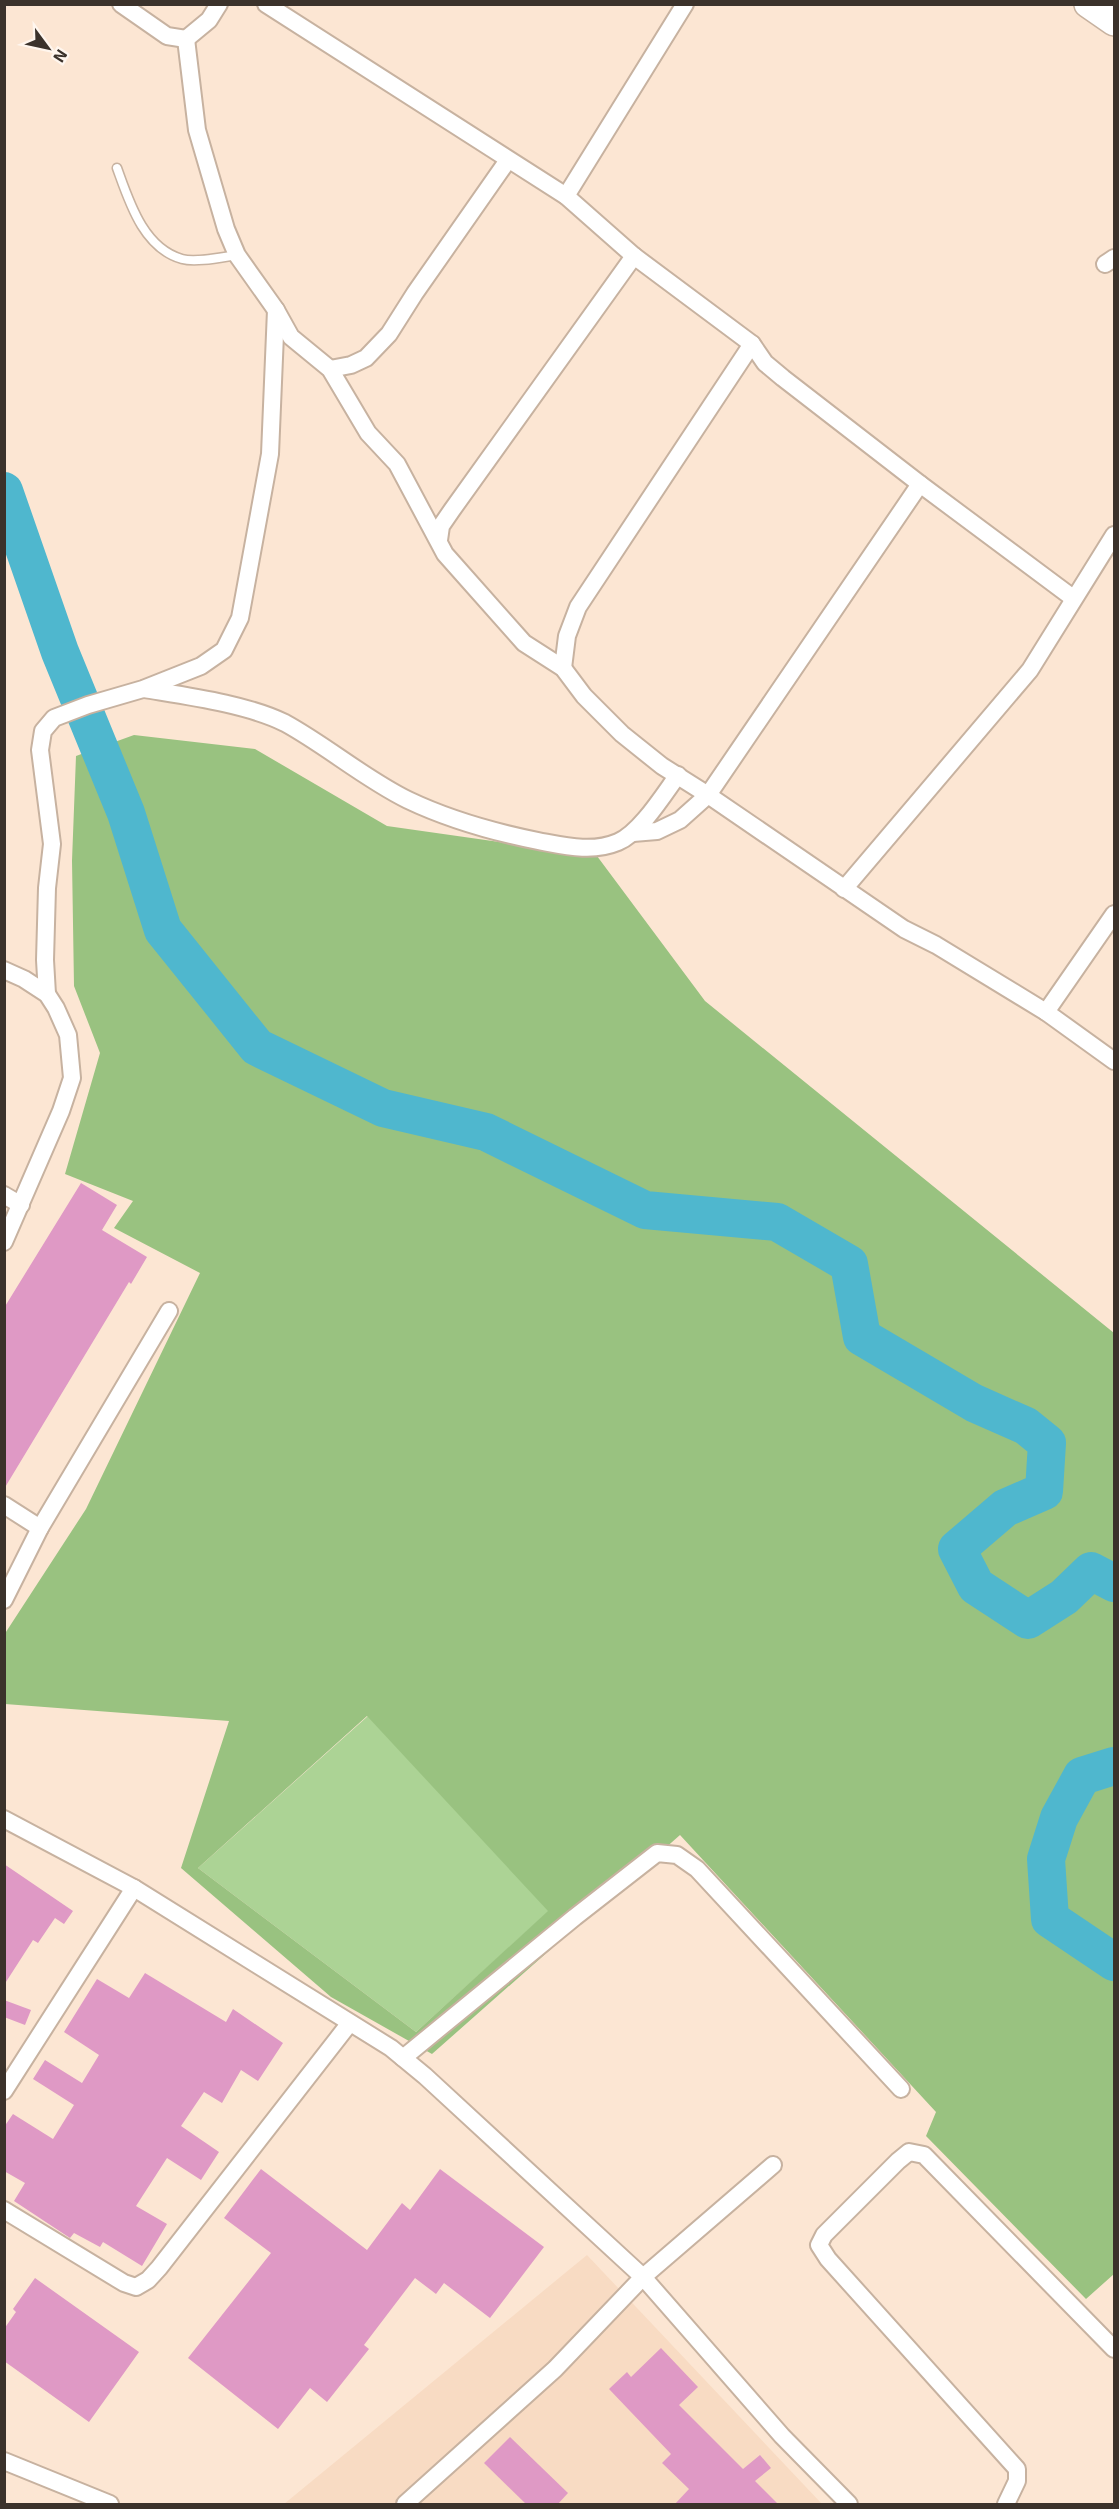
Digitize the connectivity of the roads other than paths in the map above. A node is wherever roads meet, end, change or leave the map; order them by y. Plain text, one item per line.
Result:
1 (121, 4) edge
2 (219, 4) edge
3 (266, 4) edge
4 (685, 4) edge
5 (1088, 4) edge
6 (1114, 22) edge
7 (186, 39) junction
8 (508, 160) junction
9 (117, 168) dead end
10 (566, 196) junction
11 (237, 255) junction
12 (634, 256) junction
13 (276, 310) junction
14 (752, 344) junction
15 (330, 369) junction
16 (920, 484) junction
17 (1114, 535) edge
18 (439, 540) junction
19 (1073, 598) junction
20 (563, 668) junction
21 (143, 688) junction
22 (678, 775) junction
23 (708, 795) junction
24 (633, 833) junction
25 (844, 889) junction
26 (1114, 914) edge
27 (4, 970) edge
28 (46, 994) junction
29 (1046, 1012) junction
30 (1114, 1061) edge
31 (4, 1195) edge
32 (21, 1205) junction
33 (4, 1242) edge
34 (169, 1311) dead end
35 (4, 1504) edge
36 (40, 1528) junction
37 (4, 1600) edge
38 (4, 1819) edge
39 (134, 1888) junction
40 (349, 2024) junction
41 (403, 2058) junction
42 (901, 2089) dead end
43 (4, 2091) edge
44 (774, 2165) dead end
45 (4, 2210) edge
46 (643, 2277) junction
47 (1114, 2349) edge
48 (4, 2462) edge
49 (110, 2505) edge
50 (405, 2505) edge
51 (849, 2505) edge
52 (1006, 2505) edge

1 - 7 street
2 - 7 street
3 - 8 street
4 - 10 street
5 - 6 main road
7 - 11 street
8 - 10 street
8 - 15 street
9 - 11 lane
10 - 12 street
11 - 13 street
12 - 14 street
12 - 18 street
13 - 15 street
13 - 21 street
14 - 16 street
14 - 20 street
15 - 18 street
16 - 19 street
16 - 23 street
17 - 19 street
18 - 20 street
19 - 25 street
20 - 22 street
21 - 24 street
21 - 28 street
22 - 23 street
22 - 24 street
23 - 24 street
23 - 25 street
25 - 29 street
26 - 29 street
27 - 28 street
28 - 32 street
29 - 30 street
31 - 32 street
32 - 33 street
34 - 36 street
35 - 36 street
36 - 37 street
38 - 39 street
39 - 40 street
39 - 43 street
40 - 41 street
40 - 45 street
41 - 42 street
41 - 46 street
44 - 46 street
46 - 50 street
46 - 51 street
47 - 52 street
48 - 49 street

